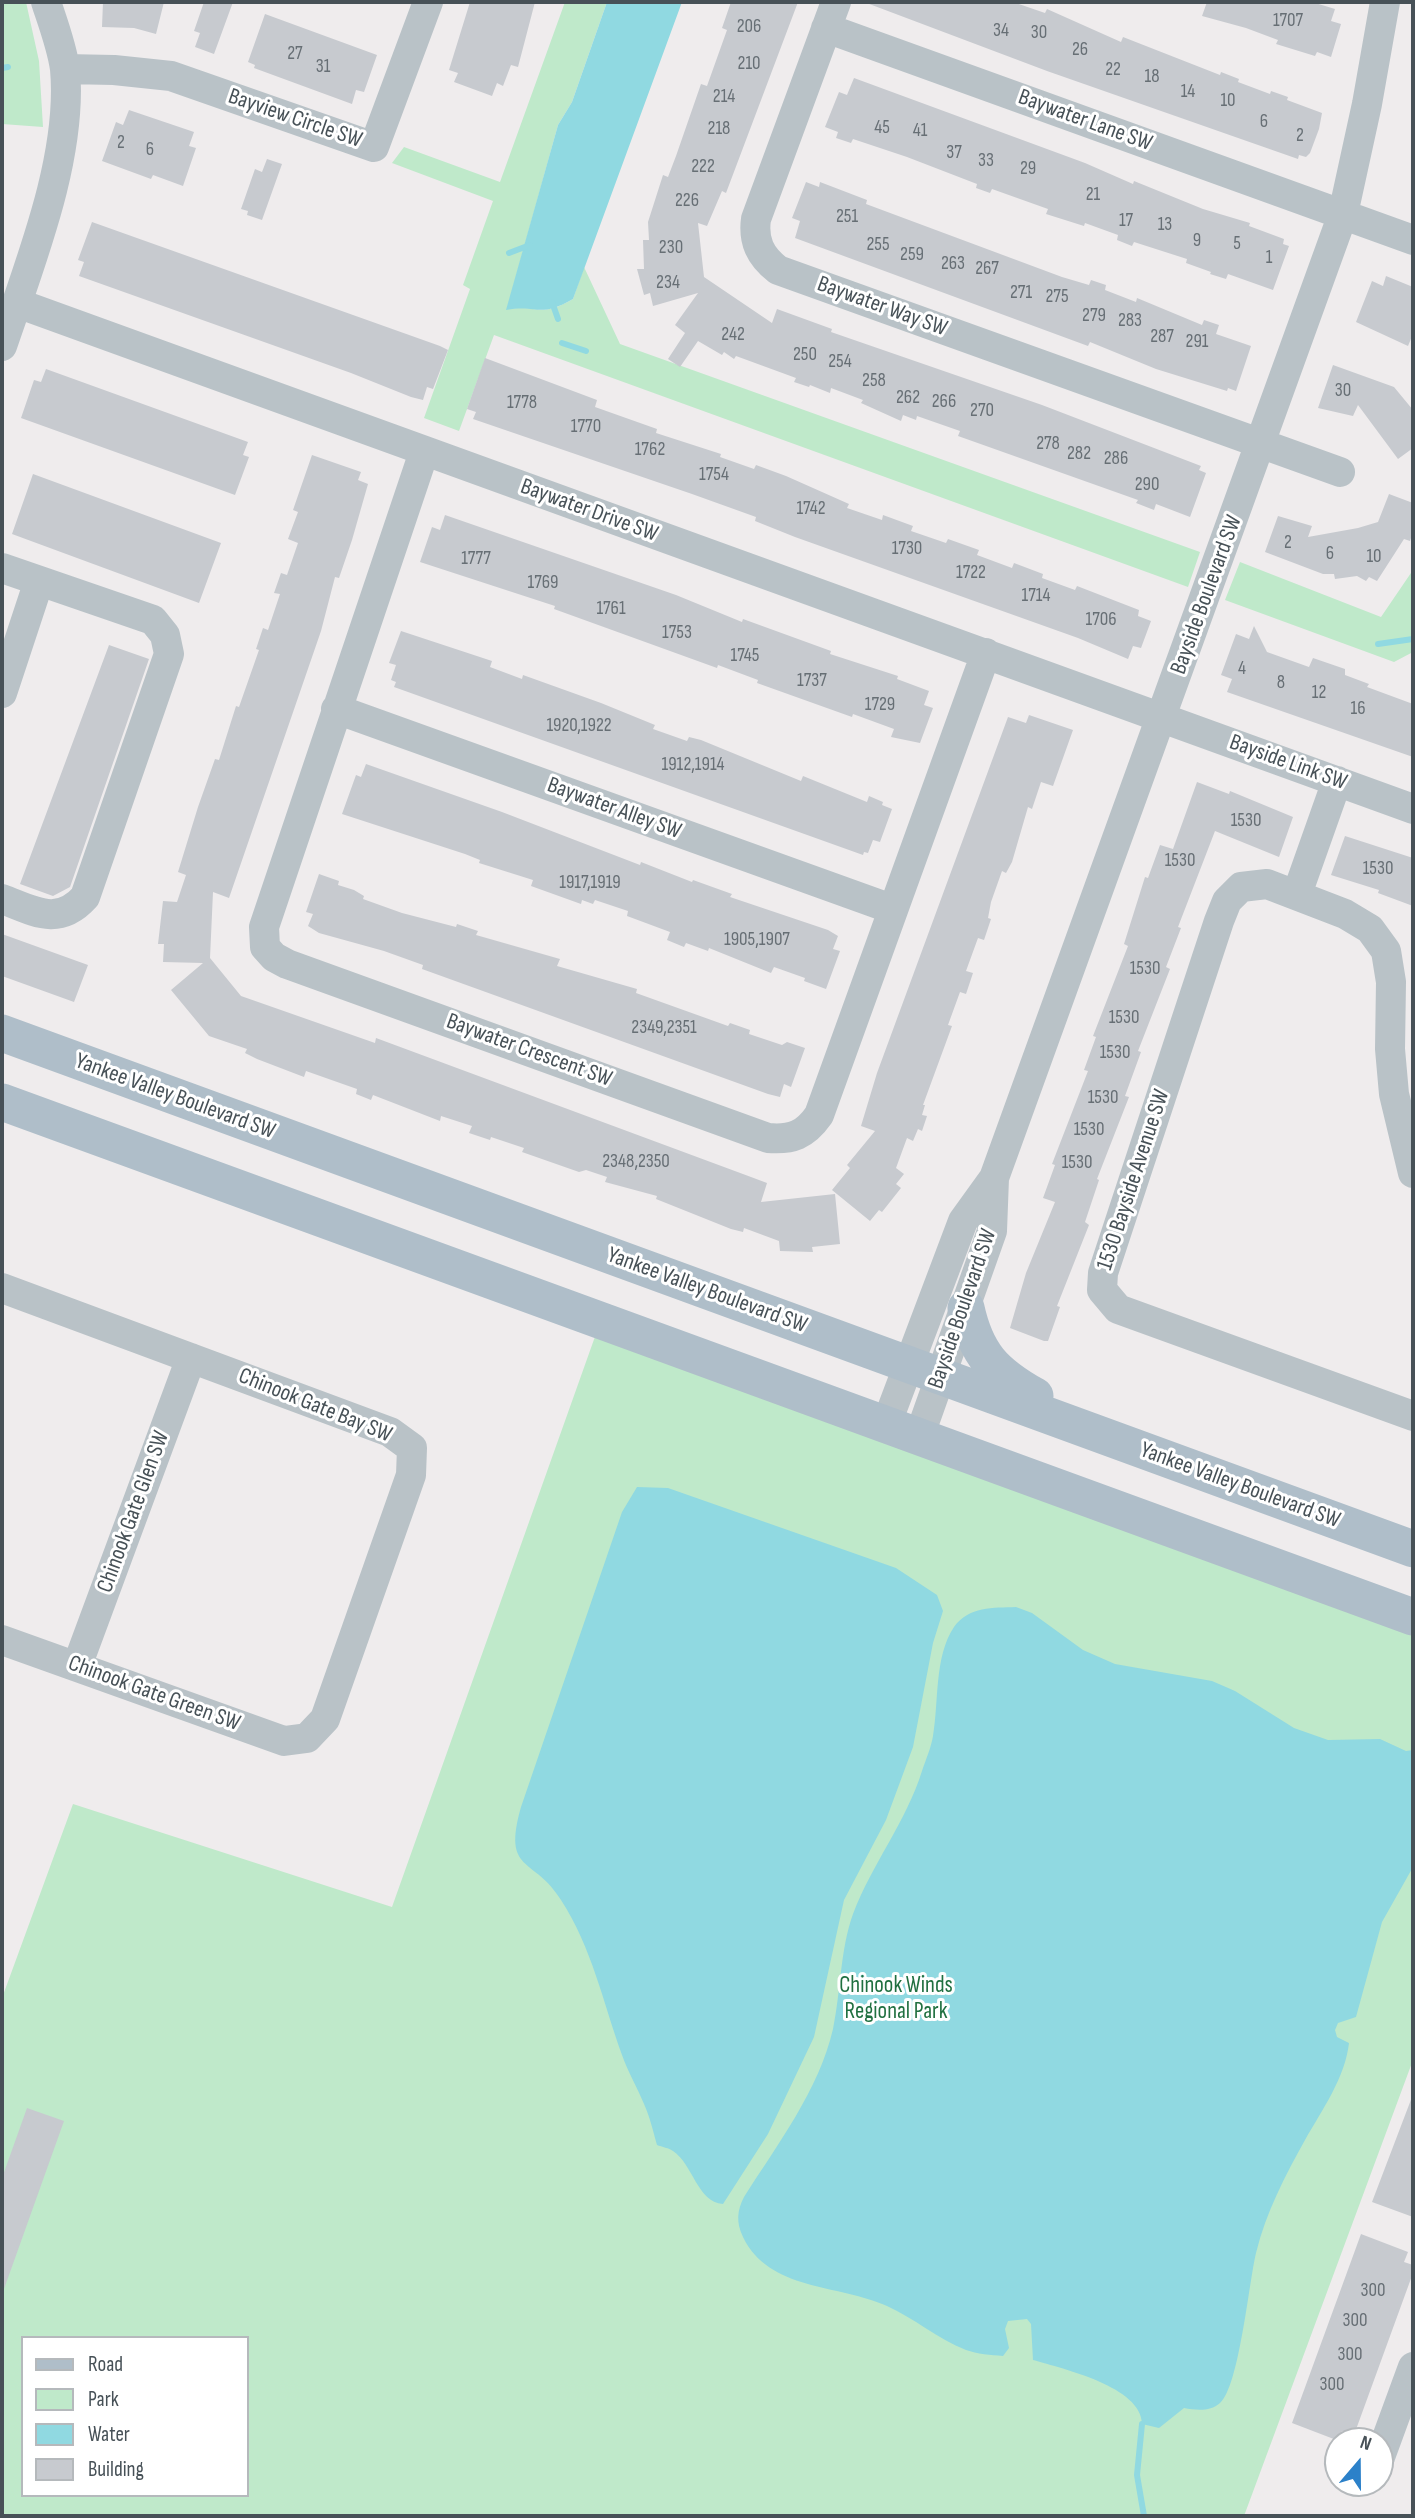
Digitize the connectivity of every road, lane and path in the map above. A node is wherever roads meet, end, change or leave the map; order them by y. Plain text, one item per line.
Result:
1 (46, 2) edge
2 (428, 2) edge
3 (1385, 2) edge
4 (831, 15) edge
5 (65, 68) junction
6 (1343, 214) junction
7 (1413, 240) edge
8 (16, 303) junction
9 (2, 346) edge
10 (1261, 443) junction
11 (424, 452) junction
12 (1340, 472) dead end
13 (2, 568) edge
14 (39, 581) junction
15 (986, 653) junction
16 (2, 693) edge
17 (337, 709) junction
18 (1163, 717) junction
19 (1337, 781) junction
20 (1413, 809) edge
21 (1297, 894) junction
22 (2, 900) edge
23 (892, 909) junction
24 (2, 1033) edge
25 (2, 1102) edge
26 (1413, 1173) edge
27 (994, 1178) junction
28 (2, 1288) edge
29 (966, 1308) junction
30 (191, 1358) junction
31 (925, 1371) junction
32 (1413, 1416) edge
33 (902, 1431) junction
34 (1110, 1438) junction
35 (1413, 1549) edge
36 (1413, 1617) edge
37 (2, 1640) edge
38 (77, 1666) junction
39 (307, 1738) joint
40 (1413, 2367) edge
41 (1391, 2427) edge

1 - 5 street
2 - 5 street, Bayview Circle SW
3 - 6 street, Bayside Boulevard SW
4 - 6 street, Baywater Lane SW
4 - 10 street, Baywater Way SW
5 - 8 street
6 - 7 street, Baywater Lane SW
6 - 10 street, Bayside Boulevard SW
8 - 9 street
8 - 11 street, Baywater Drive SW
10 - 12 street, Baywater Way SW
10 - 18 street, Bayside Boulevard SW
11 - 15 street, Baywater Drive SW
11 - 17 street, Baywater Crescent SW
13 - 14 street
14 - 16 street
14 - 22 street
15 - 18 street, Baywater Drive SW
15 - 23 street, Baywater Crescent SW
17 - 23 street, Baywater Alley SW
17 - 23 street, Baywater Crescent SW
18 - 19 street, Bayside Link SW
18 - 27 street, Bayside Boulevard SW
19 - 20 street, Bayside Link SW
19 - 21 street
21 - 26 street, 1530 Bayside Avenue SW
21 - 32 street, 1530 Bayside Avenue SW
24 - 31 main road, Yankee Valley Boulevard SW
25 - 33 main road
27 - 29 street, Bayside Boulevard SW
27 - 31 street, Bayside Boulevard SW
28 - 30 street, Chinook Gate Bay SW
29 - 31 street, Bayside Boulevard SW
29 - 34 main road
30 - 38 street, Chinook Gate Glen SW
30 - 39 street, Chinook Gate Bay SW
31 - 33 street, Bayside Boulevard SW
31 - 34 main road, Yankee Valley Boulevard SW
33 - 36 main road
34 - 35 main road, Yankee Valley Boulevard SW
37 - 38 street, Chinook Gate Green SW
38 - 39 street, Chinook Gate Green SW
40 - 41 street

